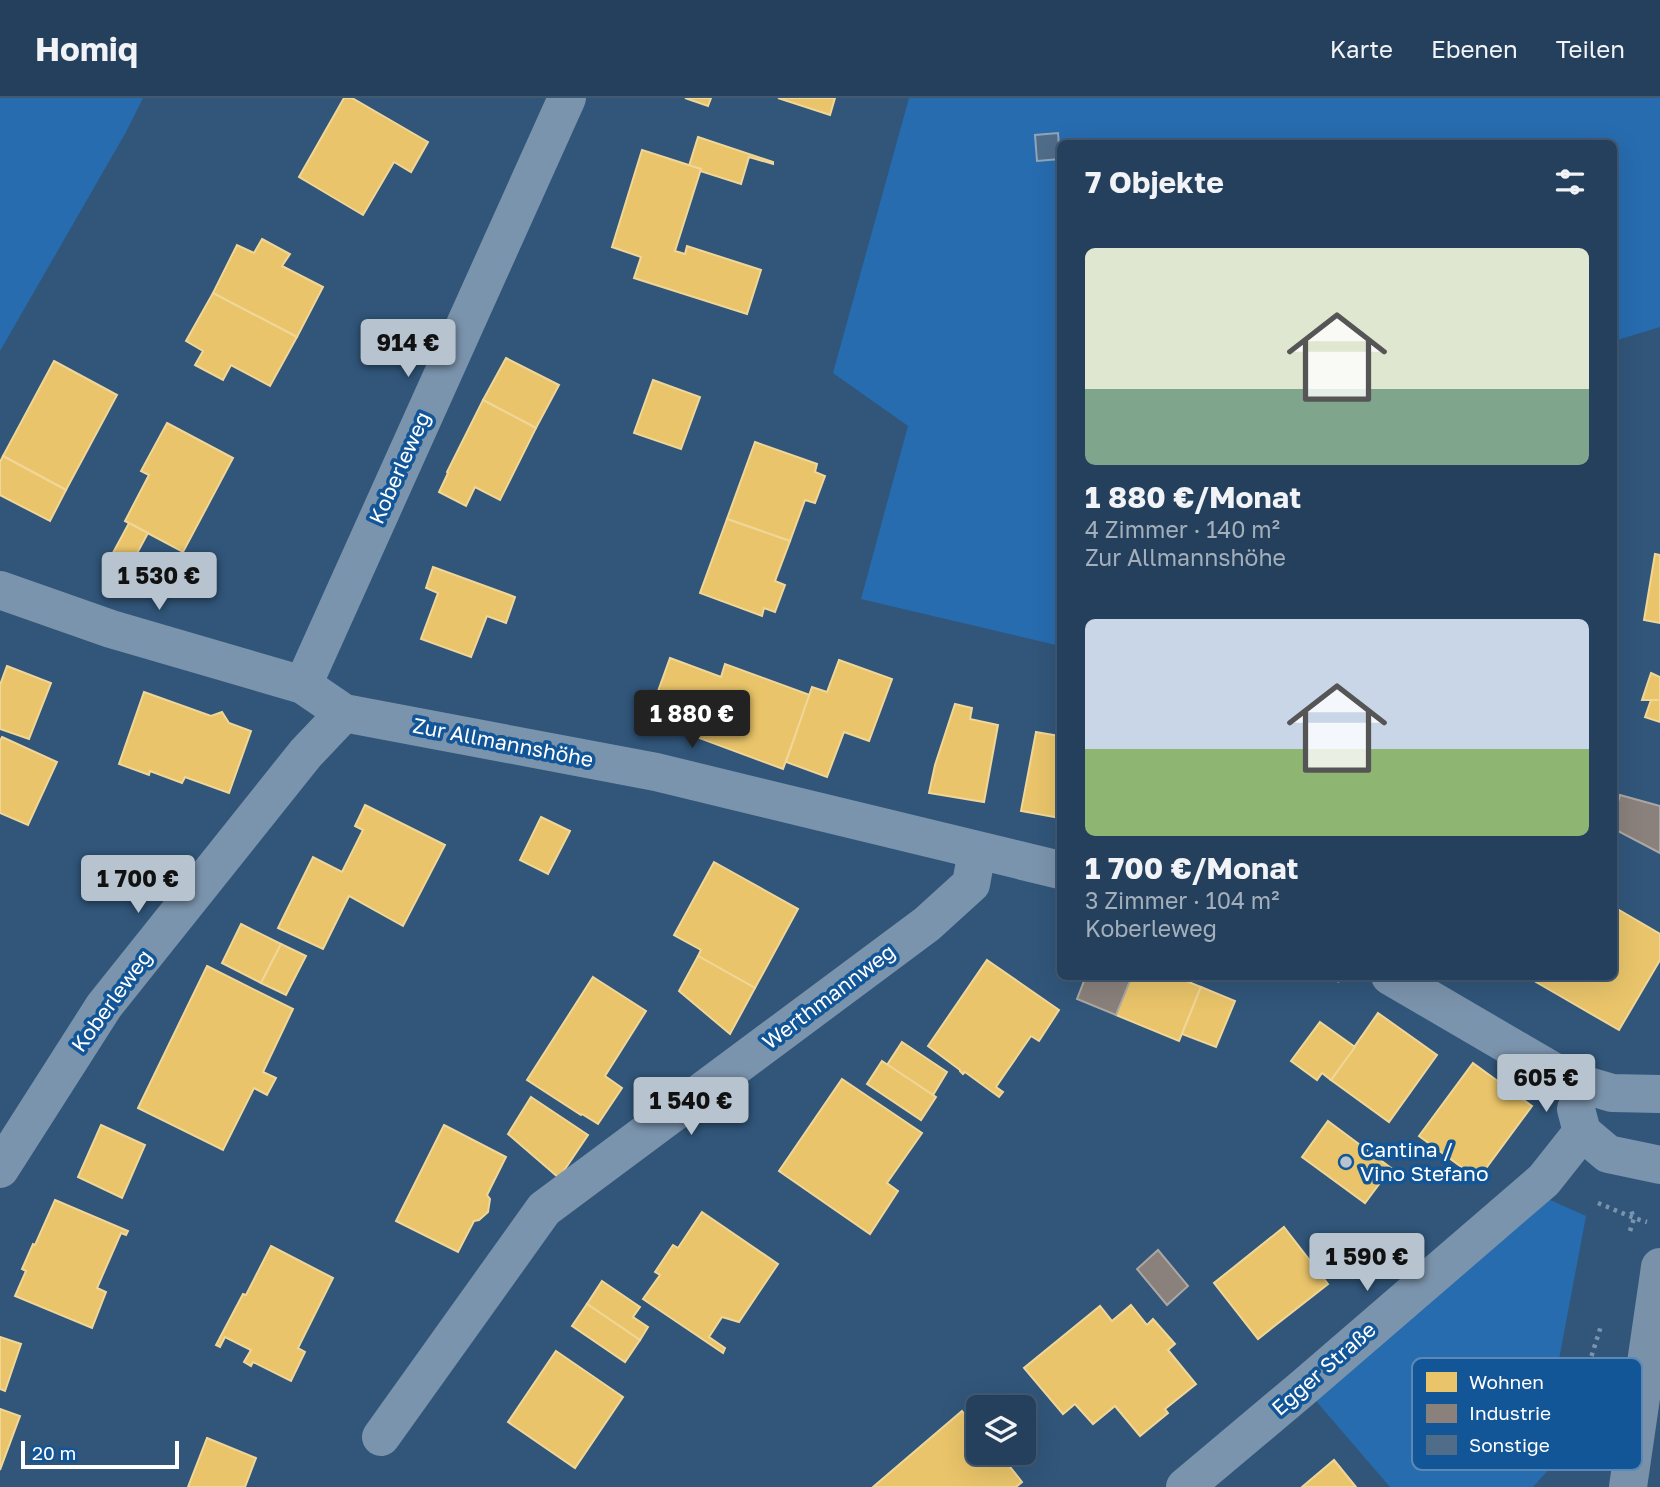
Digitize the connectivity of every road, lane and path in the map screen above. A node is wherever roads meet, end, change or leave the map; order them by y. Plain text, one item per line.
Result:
1 (567, 98) edge
2 (0, 590) edge
3 (303, 685) junction
4 (344, 713) junction
5 (977, 851) junction
6 (1057, 869) edge
7 (1397, 980) edge
8 (1568, 1080) junction
9 (1660, 1094) edge
10 (1582, 1132) junction
11 (1660, 1165) edge
12 (0, 1169) edge
13 (1660, 1267) edge
14 (1642, 1391) edge
15 (382, 1437) dead end
16 (1185, 1487) edge

1 - 3 street, Koberleweg
2 - 3 street, Zur Allmannshöhe
3 - 4 street, Zur Allmannshöhe
4 - 5 street, Zur Allmannshöhe
4 - 12 street, Koberleweg
5 - 6 street, Zur Allmannshöhe
5 - 15 street, Werthmannweg
7 - 8 street
8 - 9 street
8 - 10 street
10 - 11 street
10 - 16 street, Egger Straße
13 - 14 main road

